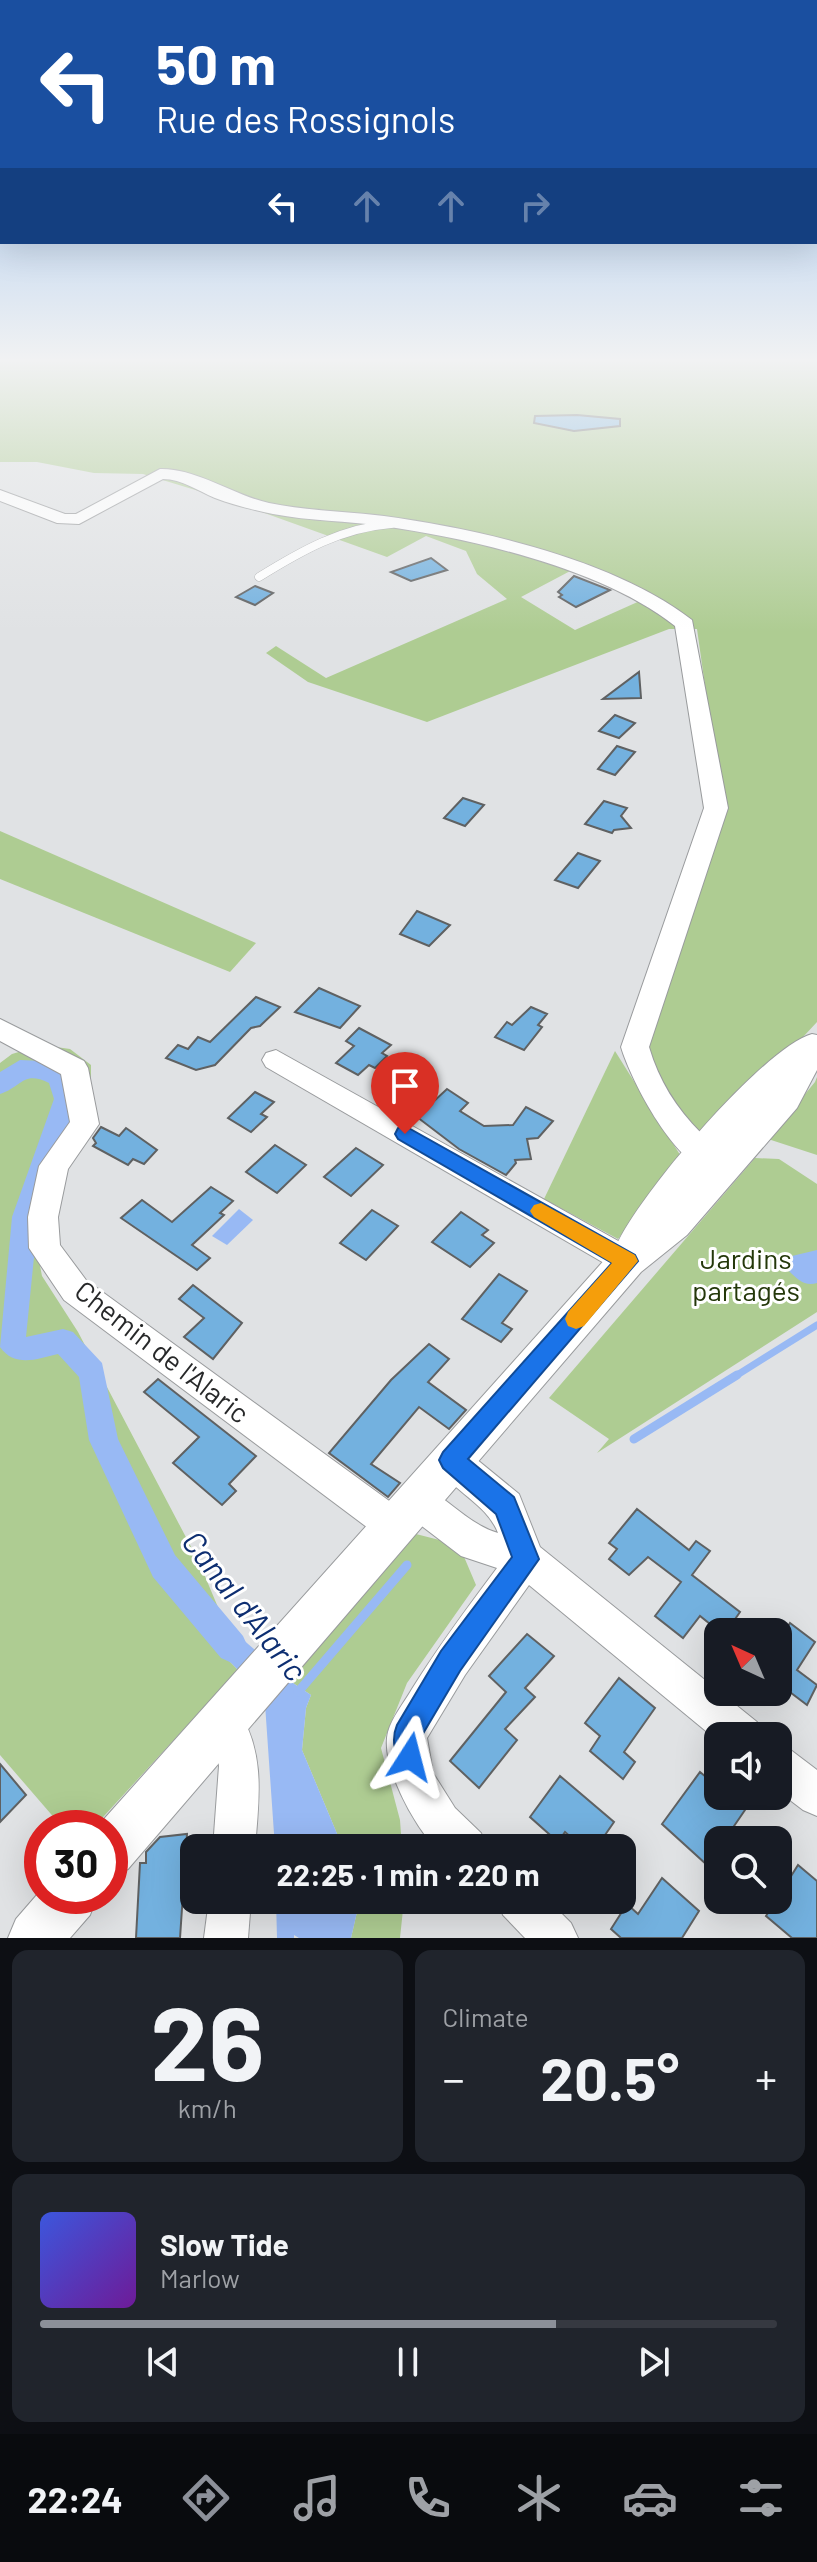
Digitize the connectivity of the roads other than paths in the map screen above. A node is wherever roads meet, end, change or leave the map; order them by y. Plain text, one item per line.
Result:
1 (0, 495) edge
2 (403, 524) junction
3 (259, 577) dead end
4 (0, 1029) edge
5 (814, 1043) edge
6 (276, 1060) dead end
7 (713, 1161) junction
8 (627, 1261) junction
9 (452, 1460) junction
10 (405, 1512) junction
11 (526, 1559) junction
12 (231, 1712) junction
13 (726, 1722) edge
14 (792, 1776) edge
15 (817, 1796) edge
16 (128, 1830) edge
17 (235, 1834) edge
18 (451, 1834) edge
19 (56, 1914) edge
20 (229, 1914) edge
21 (532, 1914) edge
22 (35, 1938) edge
23 (226, 1938) edge
24 (556, 1938) edge

1 - 2 street
2 - 3 lane
2 - 7 street
4 - 10 street, Chemin de l'Alaric
5 - 7 street
6 - 8 street
7 - 8 street
8 - 9 street
9 - 10 street
9 - 11 street
10 - 11 street
10 - 12 street
11 - 13 street
11 - 18 street
12 - 16 street
12 - 17 street
14 - 15 street
19 - 22 street
20 - 23 street
21 - 24 street

